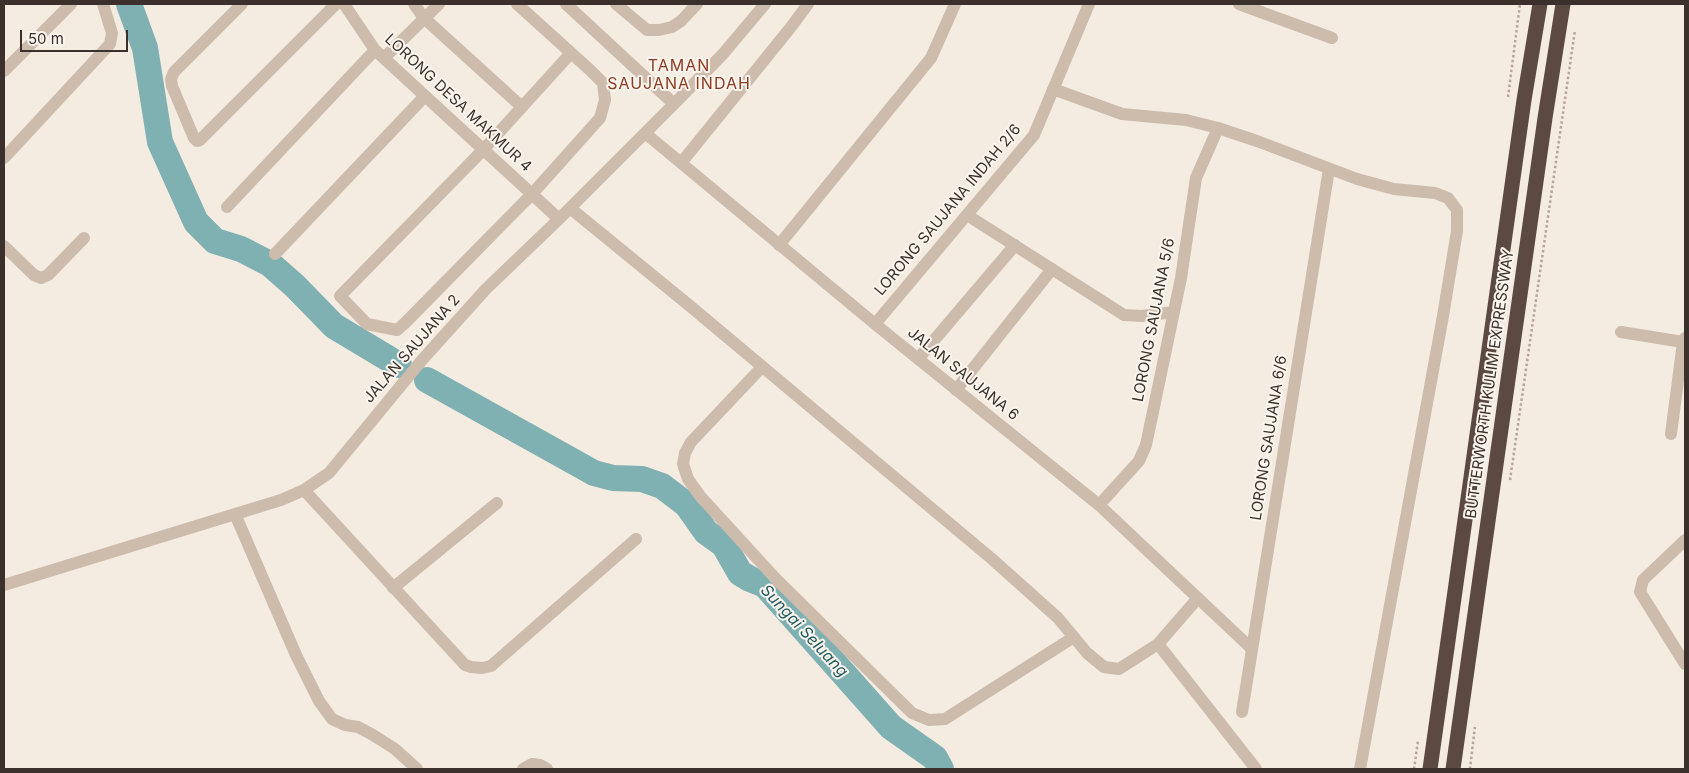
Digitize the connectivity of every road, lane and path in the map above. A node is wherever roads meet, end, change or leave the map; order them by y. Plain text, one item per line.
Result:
1 (71, 4) edge
2 (102, 4) edge
3 (242, 4) edge
4 (336, 4) edge
5 (344, 4) edge
6 (414, 4) edge
7 (439, 4) edge
8 (516, 4) edge
9 (566, 4) edge
10 (616, 4) edge
11 (697, 4) edge
12 (765, 4) edge
13 (808, 4) edge
14 (955, 4) edge
15 (1089, 4) edge
16 (1239, 4) edge
17 (1540, 4) edge
18 (1563, 4) edge
19 (424, 18) junction
20 (1575, 29) dead end
21 (1332, 38) dead end
22 (571, 53) junction
23 (379, 54) junction
24 (4, 71) edge
25 (1053, 89) junction
26 (425, 96) junction
27 (674, 104) junction
28 (522, 107) junction
29 (1218, 128) junction
30 (645, 133) junction
31 (483, 150) junction
32 (4, 158) edge
33 (681, 164) junction
34 (1328, 169) junction
35 (532, 194) junction
36 (227, 207) dead end
37 (570, 208) junction
38 (967, 215) junction
39 (559, 220) junction
40 (84, 238) dead end
41 (779, 244) junction
42 (1015, 245) junction
43 (4, 246) edge
44 (275, 254) dead end
45 (1052, 269) junction
46 (1174, 312) junction
47 (875, 324) junction
48 (1621, 332) dead end
49 (1684, 340) edge
50 (918, 359) junction
51 (762, 367) junction
52 (956, 390) junction
53 (1671, 434) dead end
54 (1510, 481) dead end
55 (304, 490) junction
56 (497, 503) dead end
57 (1099, 505) junction
58 (235, 514) junction
59 (636, 539) dead end
60 (1685, 540) edge
61 (4, 584) edge
62 (393, 588) junction
63 (1198, 598) junction
64 (1074, 637) junction
65 (1158, 644) junction
66 (1252, 649) junction
67 (1685, 664) edge
68 (1242, 712) dead end
69 (1476, 723) dead end
70 (417, 769) edge
71 (523, 769) edge
72 (547, 769) edge
73 (1256, 769) edge
74 (1360, 769) edge
75 (1430, 769) edge
76 (1453, 769) edge
77 (1470, 769) edge

1 - 24 street
2 - 32 street
3 - 4 street
5 - 23 street, LORONG DESA MAKMUR 4
6 - 19 street
7 - 19 street
8 - 22 street
9 - 27 street
10 - 11 street
12 - 27 street, JALAN SAUJANA 2
13 - 33 street
14 - 41 street
15 - 25 street, LORONG SAUJANA INDAH 2/6
16 - 21 street
17 - 75 highway, BUTTERWORTH KULIM EXPRESSWAY
18 - 76 highway, BUTTERWORTH KULIM EXPRESSWAY
19 - 23 street
19 - 28 street
20 - 54 path
22 - 28 street
22 - 35 street
23 - 26 street, LORONG DESA MAKMUR 4
23 - 36 street
25 - 29 street
25 - 38 street, LORONG SAUJANA INDAH 2/6
26 - 31 street, LORONG DESA MAKMUR 4
26 - 44 street
27 - 30 street, JALAN SAUJANA 2
28 - 31 street
29 - 34 street
29 - 46 street, LORONG SAUJANA 5/6
30 - 33 street, JALAN SAUJANA 6
30 - 37 street, JALAN SAUJANA 2
31 - 35 street, LORONG DESA MAKMUR 4
31 - 35 street
33 - 41 street, JALAN SAUJANA 6
34 - 66 street, LORONG SAUJANA 6/6
34 - 74 street
35 - 39 street, LORONG DESA MAKMUR 4
37 - 39 street, JALAN SAUJANA 2
37 - 51 street
38 - 42 street
38 - 47 street, LORONG SAUJANA INDAH 2/6
39 - 55 street, JALAN SAUJANA 2
40 - 43 street
41 - 47 street, JALAN SAUJANA 6
42 - 45 street
42 - 50 street
45 - 46 street
45 - 52 street
46 - 57 street, LORONG SAUJANA 5/6
47 - 50 street, JALAN SAUJANA 6
48 - 49 street
49 - 53 street
50 - 52 street, JALAN SAUJANA 6
51 - 64 street
51 - 64 street
52 - 57 street, JALAN SAUJANA 6
55 - 58 street, JALAN SAUJANA 2
55 - 62 street
56 - 62 street
57 - 63 street, JALAN SAUJANA 6
58 - 61 street, JALAN SAUJANA 2
58 - 70 street
59 - 62 street
60 - 67 street
63 - 65 street
63 - 66 street, JALAN SAUJANA 6
64 - 65 street
65 - 73 street
66 - 68 street, LORONG SAUJANA 6/6
69 - 77 path
71 - 72 street

